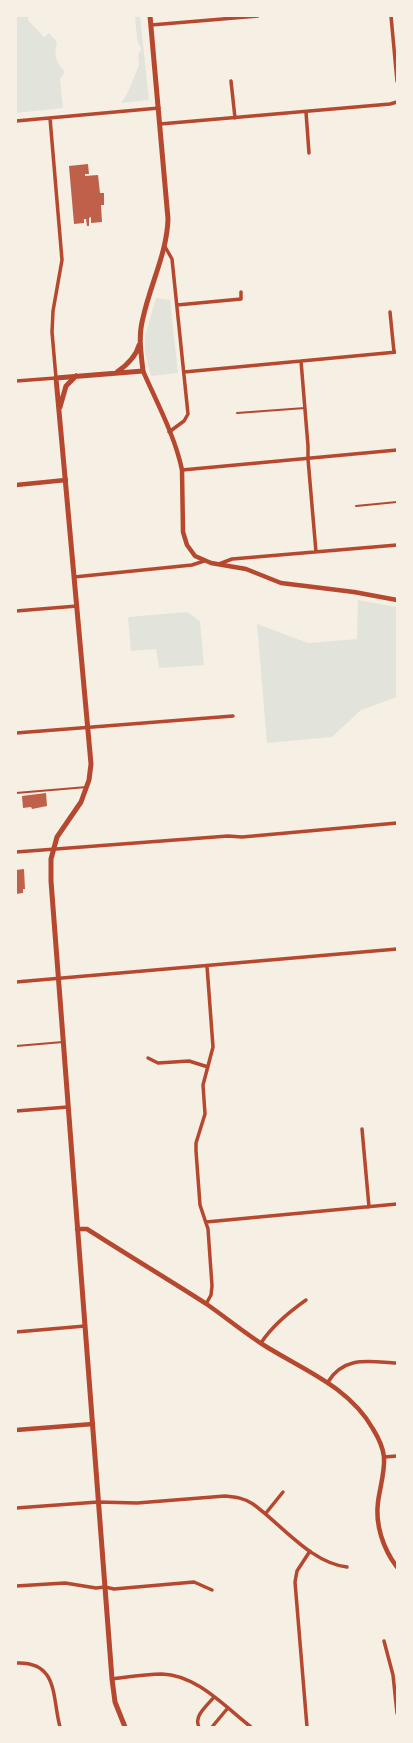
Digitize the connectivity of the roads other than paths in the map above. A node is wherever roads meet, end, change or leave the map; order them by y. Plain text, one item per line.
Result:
1 (150, 16) edge
2 (258, 16) edge
3 (391, 16) edge
4 (151, 25) junction
5 (397, 81) edge
6 (232, 82) dead end
7 (397, 102) edge
8 (158, 108) junction
9 (306, 112) junction
10 (50, 118) junction
11 (234, 118) junction
12 (16, 121) edge
13 (160, 124) junction
14 (309, 153) dead end
15 (164, 245) junction
16 (241, 292) dead end
17 (177, 305) junction
18 (390, 312) dead end
19 (140, 340) junction
20 (395, 352) edge
21 (301, 361) junction
22 (143, 371) junction
23 (184, 372) junction
24 (116, 373) junction
25 (77, 376) junction
26 (56, 378) junction
27 (16, 381) edge
28 (305, 408) junction
29 (59, 412) junction
30 (237, 413) dead end
31 (169, 432) junction
32 (397, 450) edge
33 (308, 459) junction
34 (182, 470) junction
35 (66, 480) junction
36 (16, 485) edge
37 (397, 502) edge
38 (356, 506) dead end
39 (397, 545) edge
40 (316, 552) junction
41 (204, 561) junction
42 (218, 564) junction
43 (74, 577) junction
44 (397, 600) edge
45 (77, 606) junction
46 (16, 611) edge
47 (233, 716) dead end
48 (88, 726) junction
49 (16, 733) edge
50 (87, 787) junction
51 (16, 793) edge
52 (397, 824) edge
53 (53, 849) junction
54 (16, 852) edge
55 (397, 949) edge
56 (207, 966) junction
57 (58, 979) junction
58 (16, 982) edge
59 (63, 1042) junction
60 (16, 1046) edge
61 (148, 1058) dead end
62 (208, 1067) junction
63 (68, 1108) junction
64 (16, 1111) edge
65 (362, 1129) dead end
66 (397, 1204) edge
67 (368, 1207) junction
68 (206, 1222) junction
69 (77, 1229) junction
70 (306, 1300) dead end
71 (206, 1304) junction
72 (85, 1326) junction
73 (16, 1332) edge
74 (261, 1343) junction
75 (397, 1362) edge
76 (328, 1382) junction
77 (93, 1424) junction
78 (16, 1430) edge
79 (397, 1456) edge
80 (384, 1457) junction
81 (283, 1492) dead end
82 (98, 1502) junction
83 (16, 1508) edge
84 (266, 1513) junction
85 (310, 1551) junction
86 (347, 1567) dead end
87 (397, 1567) edge
88 (16, 1586) edge
89 (105, 1588) junction
90 (212, 1590) dead end
91 (384, 1641) dead end
92 (16, 1663) edge
93 (112, 1678) junction
94 (214, 1697) junction
95 (227, 1709) junction
96 (397, 1713) edge
97 (60, 1727) edge
98 (125, 1727) edge
99 (198, 1727) edge
100 (212, 1727) edge
101 (251, 1727) edge
102 (307, 1727) edge

1 - 4 main road
2 - 4 street
3 - 5 street
4 - 8 main road
6 - 11 street
7 - 9 street
8 - 10 street
8 - 13 main road
9 - 11 street
9 - 14 street
10 - 12 street
10 - 26 street
11 - 13 street
13 - 15 main road
15 - 17 street
15 - 19 main road
16 - 17 street
17 - 23 street
18 - 20 street
19 - 22 main road
19 - 24 main road
20 - 21 street
21 - 23 street
21 - 28 street
22 - 24 main road
22 - 31 street
23 - 31 street
24 - 25 main road
25 - 26 main road
25 - 29 main road
26 - 27 street
26 - 29 main road
28 - 30 lane
28 - 33 street
29 - 35 main road
31 - 34 street
32 - 33 street
33 - 34 street
33 - 40 street
34 - 41 street
35 - 36 street
35 - 43 main road
37 - 38 lane
39 - 40 street
40 - 42 street
41 - 42 street
41 - 43 street
42 - 44 street
43 - 45 main road
45 - 46 street
45 - 48 main road
47 - 48 street
48 - 49 street
48 - 50 main road
50 - 51 lane
50 - 53 main road
52 - 53 street
53 - 54 street
53 - 57 main road
55 - 56 street
56 - 57 street
56 - 62 street
57 - 58 street
57 - 59 main road
59 - 60 lane
59 - 63 main road
61 - 62 street
62 - 68 street
63 - 64 street
63 - 69 main road
65 - 67 street
66 - 67 street
67 - 68 street
68 - 71 street
69 - 71 street
69 - 72 main road
70 - 74 street
71 - 74 street
72 - 73 street
72 - 77 main road
74 - 76 street
75 - 76 street
76 - 80 street
77 - 78 street
77 - 82 main road
79 - 80 street
80 - 87 street
81 - 84 street
82 - 83 street
82 - 84 street
82 - 89 main road
84 - 85 street
85 - 86 street
85 - 102 street
88 - 89 street
89 - 90 street
89 - 93 main road
91 - 96 street
92 - 97 street
93 - 94 street
93 - 98 main road
94 - 95 street
94 - 99 street
95 - 100 street
95 - 101 street

